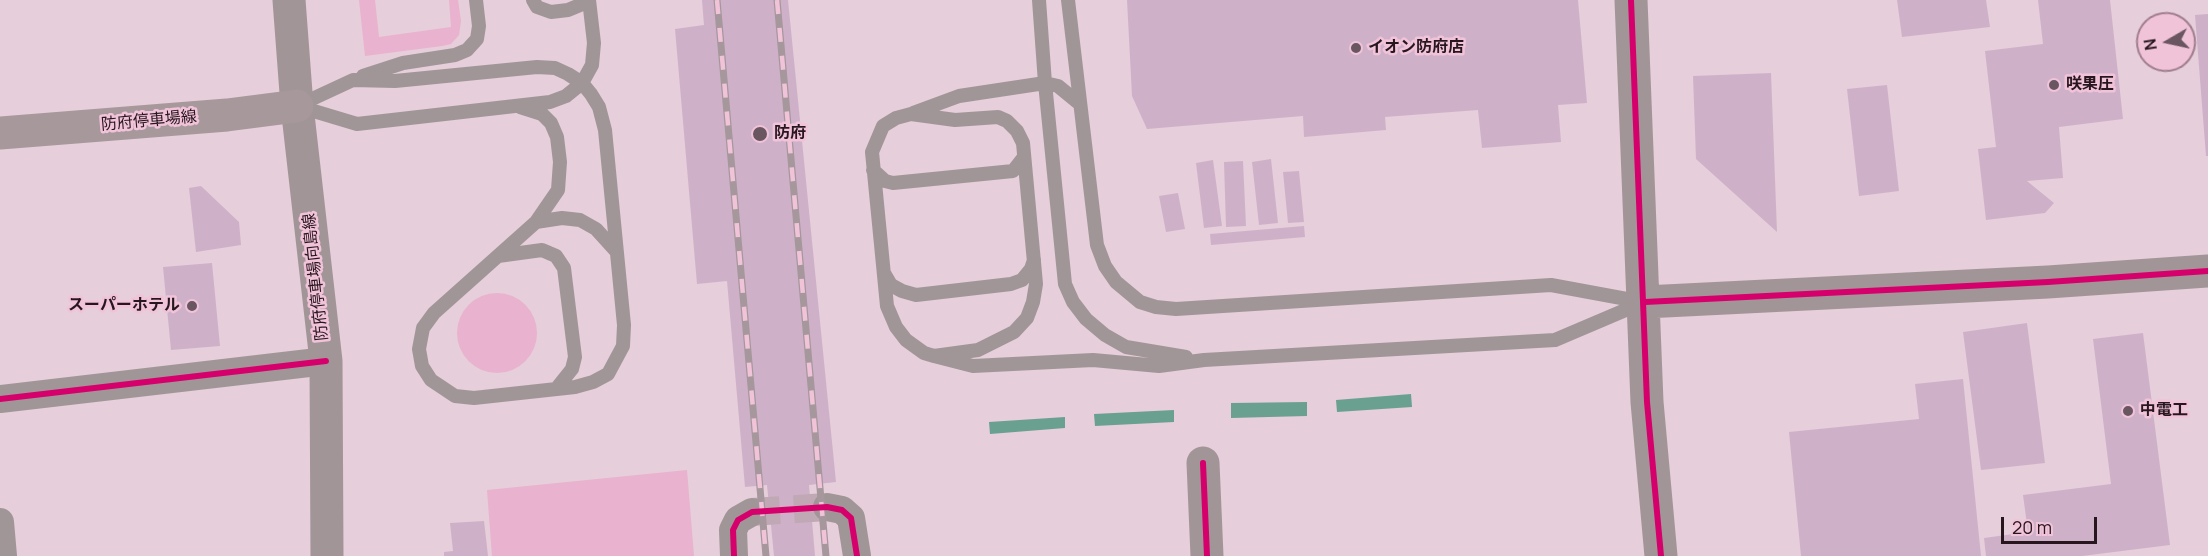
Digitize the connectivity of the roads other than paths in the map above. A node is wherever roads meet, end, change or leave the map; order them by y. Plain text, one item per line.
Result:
1 (289, 0) edge
2 (476, 0) edge
3 (533, 0) edge
4 (583, 0) edge
5 (589, 0) edge
6 (1040, 0) edge
7 (1068, 0) edge
8 (1631, 0) edge
9 (352, 80) junction
10 (582, 83) junction
11 (1045, 83) junction
12 (1080, 104) junction
13 (297, 106) junction
14 (520, 107) junction
15 (911, 114) junction
16 (0, 133) edge
17 (1024, 157) junction
18 (873, 170) junction
19 (536, 222) junction
20 (616, 251) junction
21 (498, 256) junction
22 (1034, 258) junction
23 (2208, 271) edge
24 (883, 272) junction
25 (1645, 302) junction
26 (934, 356) junction
27 (1204, 360) junction
28 (326, 361) junction
29 (556, 389) junction
30 (0, 399) edge
31 (1203, 463) dead end
32 (826, 507) tunnel mouth
33 (752, 513) tunnel mouth
34 (0, 522) edge
35 (3, 556) edge
36 (327, 556) edge
37 (734, 556) edge
38 (857, 556) edge
39 (1207, 556) edge
40 (1661, 556) edge

1 - 13 street, 防府停車場向島線
2 - 9 lane
3 - 4 lane
5 - 10 lane
6 - 11 lane
7 - 12 lane
8 - 25 street
9 - 10 lane
9 - 13 lane
10 - 14 lane
10 - 20 lane
11 - 12 lane
11 - 15 lane
11 - 27 lane
12 - 25 lane
13 - 14 lane
13 - 16 main road, 防府停車場線
13 - 28 street, 防府停車場向島線
14 - 19 lane
15 - 17 lane
15 - 18 lane
17 - 18 lane
17 - 22 lane
18 - 24 lane
19 - 20 lane
19 - 21 lane
20 - 29 lane
21 - 29 lane
21 - 29 lane
22 - 24 lane
22 - 26 lane
23 - 25 street
24 - 26 lane
25 - 27 lane
25 - 40 street
26 - 27 lane
28 - 30 street
28 - 36 street, 防府停車場向島線
31 - 39 street
32 - 38 street
33 - 37 street
34 - 35 street

